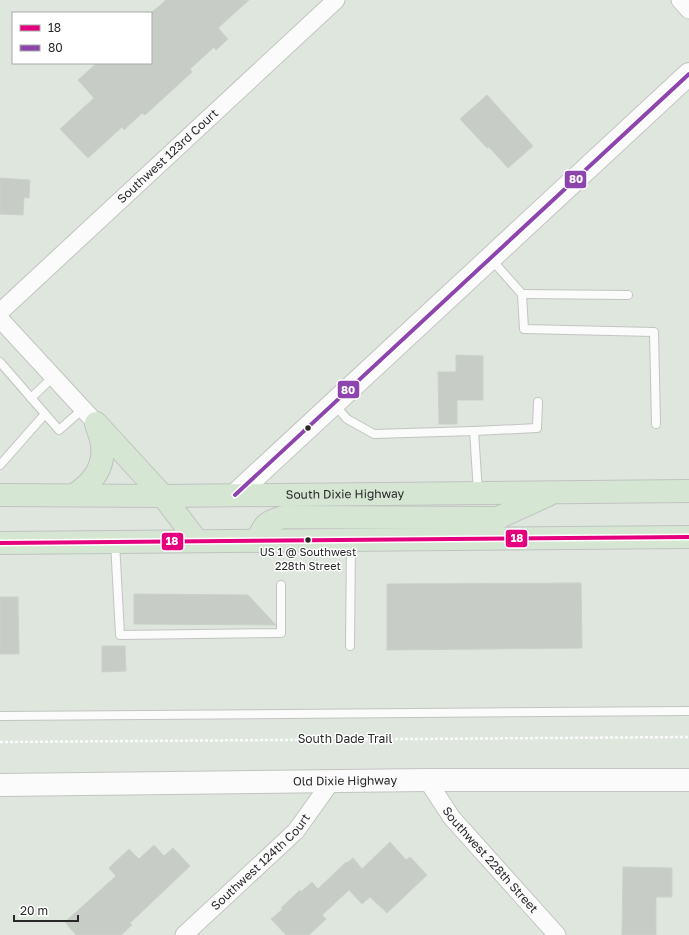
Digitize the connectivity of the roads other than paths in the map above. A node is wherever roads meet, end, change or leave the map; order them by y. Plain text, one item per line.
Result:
1 (336, 0) edge
2 (680, 0) edge
3 (689, 10) edge
4 (689, 74) edge
5 (490, 258) junction
6 (522, 294) junction
7 (628, 295) dead end
8 (1, 321) edge
9 (0, 362) edge
10 (53, 377) junction
11 (31, 398) junction
12 (538, 402) dead end
13 (334, 403) junction
14 (45, 414) junction
15 (89, 416) junction
16 (656, 424) dead end
17 (474, 431) junction
18 (0, 464) edge
19 (689, 491) edge
20 (556, 492) junction
21 (478, 493) junction
22 (74, 495) junction
23 (235, 495) junction
24 (0, 496) edge
25 (163, 496) junction
26 (689, 537) edge
27 (351, 540) junction
28 (197, 541) junction
29 (257, 541) junction
30 (115, 542) junction
31 (0, 543) edge
32 (281, 585) dead end
33 (350, 646) dead end
34 (689, 711) edge
35 (0, 716) edge
36 (427, 780) junction
37 (689, 780) edge
38 (331, 782) junction
39 (0, 785) edge
40 (184, 935) edge
41 (557, 935) edge

1 - 8 street, Southwest 123rd Court
2 - 3 street
4 - 5 street
5 - 6 lane
5 - 13 street
6 - 7 lane
6 - 16 lane
8 - 10 street
9 - 11 lane
10 - 11 lane
10 - 15 street
11 - 14 lane
12 - 17 lane
13 - 17 lane
13 - 23 street
14 - 15 lane
14 - 18 lane
15 - 22 highway
15 - 25 highway
17 - 21 lane
19 - 20 highway, South Dixie Highway
20 - 21 highway, South Dixie Highway
20 - 29 highway
21 - 23 highway, South Dixie Highway
22 - 24 highway, South Dixie Highway
22 - 25 highway, South Dixie Highway
23 - 25 highway, South Dixie Highway
25 - 28 highway
26 - 27 highway
27 - 29 highway
27 - 33 lane
28 - 29 highway
28 - 30 highway
30 - 31 highway
30 - 32 lane
34 - 35 lane
36 - 37 street, Old Dixie Highway
36 - 38 street, Old Dixie Highway
36 - 41 street, Southwest 228th Street
38 - 39 street, Old Dixie Highway
38 - 40 street, Southwest 124th Court

